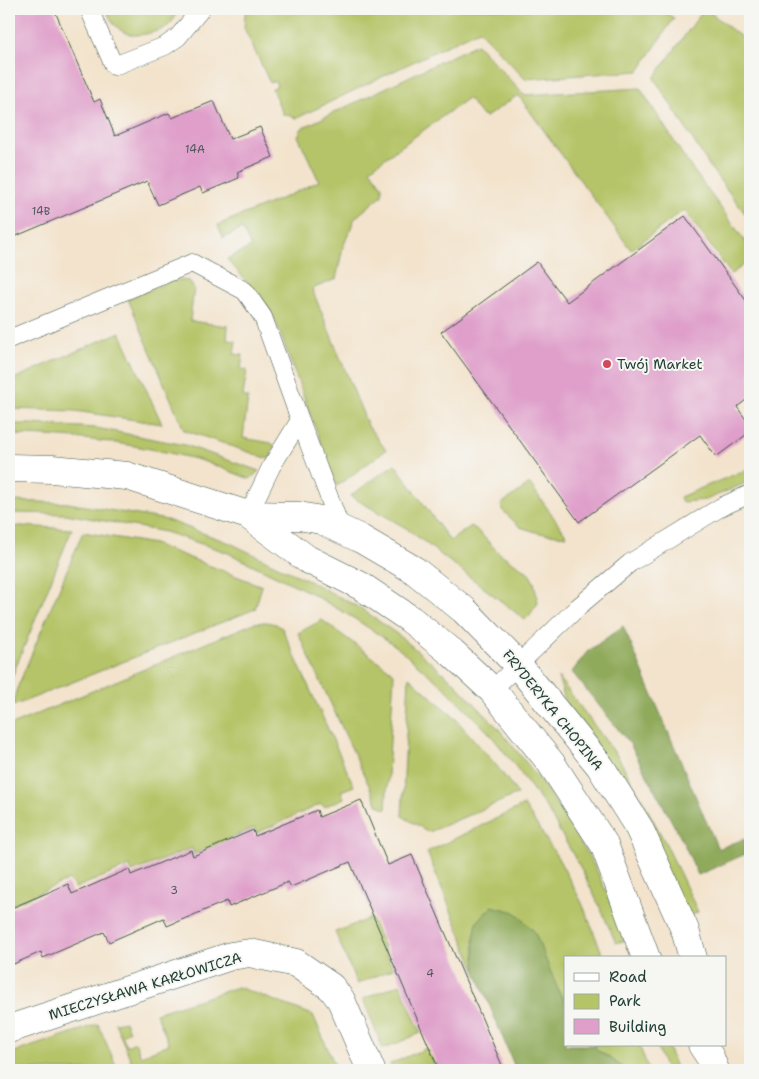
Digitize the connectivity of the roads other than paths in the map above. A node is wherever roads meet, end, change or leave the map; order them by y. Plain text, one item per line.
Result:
1 (90, 9) edge
2 (201, 9) edge
3 (9, 339) edge
4 (300, 420) junction
5 (9, 468) edge
6 (750, 494) edge
7 (248, 515) junction
8 (341, 529) junction
9 (518, 665) junction
10 (492, 690) junction
11 (645, 956) edge
12 (692, 956) edge
13 (9, 1029) edge
14 (371, 1070) edge

1 - 2 lane
3 - 4 lane
4 - 7 lane
4 - 8 lane
5 - 7 street, FRYDERYKA CHOPINA
6 - 9 lane
7 - 8 street, FRYDERYKA CHOPINA
7 - 10 street, FRYDERYKA CHOPINA
8 - 9 street, FRYDERYKA CHOPINA
9 - 10 lane
9 - 12 street, FRYDERYKA CHOPINA
10 - 11 street, FRYDERYKA CHOPINA
13 - 14 street, MIECZYSŁAWA KARŁOWICZA

